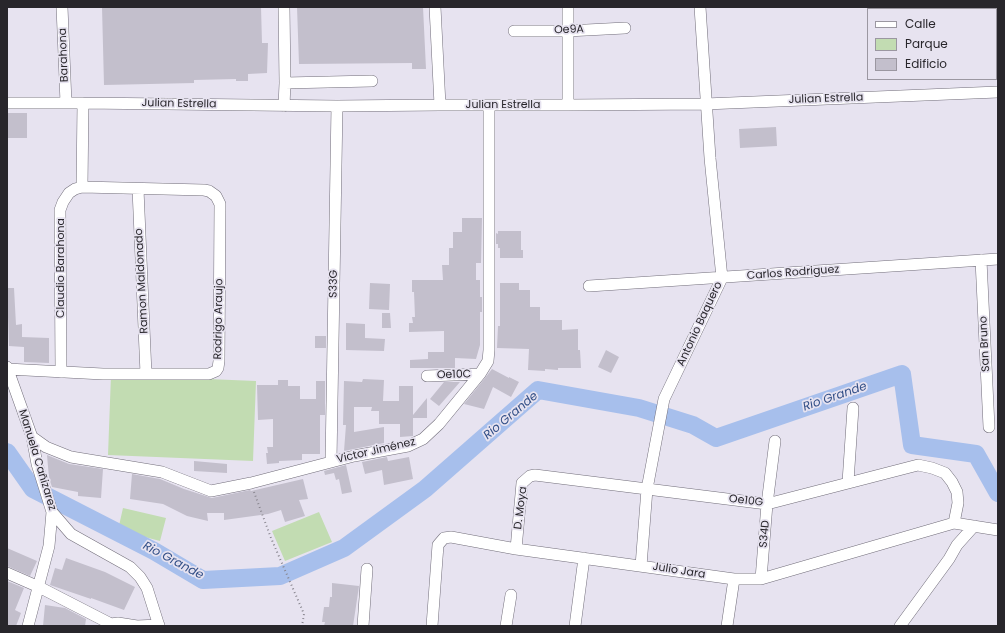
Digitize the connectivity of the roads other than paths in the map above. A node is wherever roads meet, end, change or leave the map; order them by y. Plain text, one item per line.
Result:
1 (62, 7) edge
2 (284, 7) edge
3 (435, 7) edge
4 (568, 7) edge
5 (700, 7) edge
6 (625, 28) dead end
7 (514, 31) dead end
8 (567, 31) junction
9 (372, 81) dead end
10 (285, 83) junction
11 (998, 92) edge
12 (7, 103) edge
13 (66, 103) junction
14 (83, 103) junction
15 (705, 104) junction
16 (440, 105) junction
17 (490, 105) junction
18 (568, 105) junction
19 (284, 106) junction
20 (337, 106) junction
21 (82, 187) junction
22 (138, 189) junction
23 (998, 259) edge
24 (981, 260) junction
25 (722, 278) junction
26 (589, 286) dead end
27 (7, 368) edge
28 (61, 372) junction
29 (146, 374) junction
30 (480, 374) junction
31 (427, 376) dead end
32 (853, 408) dead end
33 (989, 427) dead end
34 (32, 437) junction
35 (775, 441) dead end
36 (331, 461) junction
37 (535, 475) joint
38 (848, 482) junction
39 (647, 489) junction
40 (767, 504) junction
41 (52, 512) junction
42 (954, 523) junction
43 (974, 526) junction
44 (998, 530) edge
45 (516, 549) junction
46 (584, 558) junction
47 (642, 566) junction
48 (367, 569) dead end
49 (7, 573) edge
50 (761, 579) junction
51 (734, 580) junction
52 (39, 587) junction
53 (511, 595) dead end
54 (117, 625) edge
55 (159, 625) edge
56 (28, 626) edge
57 (363, 626) edge
58 (432, 626) edge
59 (506, 626) edge
60 (575, 626) edge
61 (727, 626) edge
62 (900, 626) edge

1 - 13 street, Barahona
2 - 10 street
3 - 16 street
4 - 8 street
5 - 15 street, Antonio Baquero
6 - 8 street, Oe9A
7 - 8 street, Oe9A
8 - 18 street
9 - 10 street
10 - 19 street
11 - 15 street, Julian Estrella
12 - 13 street, Julian Estrella
13 - 14 street, Julian Estrella
14 - 19 street, Julian Estrella
14 - 21 street
15 - 18 street, Julian Estrella
15 - 25 street, Antonio Baquero
16 - 17 street, Julian Estrella
16 - 20 street, Julian Estrella
17 - 18 street, Julian Estrella
17 - 30 street, Victor Jiménez
19 - 20 street, Julian Estrella
20 - 36 street, S33G
21 - 22 street, Rodrigo Araujo
21 - 28 street, Claudio Barahona
22 - 29 street, Ramon Maldonado
22 - 29 street, Rodrigo Araujo
23 - 24 street, Carlos Rodriguez
24 - 25 street, Carlos Rodriguez
24 - 33 street, San Bruno
25 - 26 street, Carlos Rodriguez
25 - 39 street, Antonio Baquero
27 - 28 street, Rodrigo Araujo
27 - 34 street, Manuela Cañizarez
28 - 29 street, Rodrigo Araujo
30 - 31 street, Oe10C
30 - 36 street, Victor Jiménez
32 - 38 street
34 - 36 street, Victor Jiménez
34 - 41 street, Manuela Cañizarez
35 - 40 street, S34D
37 - 39 street, Oe10G
37 - 45 street, D. Moya
38 - 40 street, Oe10G
38 - 42 street, Oe10G
39 - 40 street, Oe10G
39 - 47 street, Antonio Baquero
40 - 50 street, S34D
41 - 52 street
41 - 55 street, Manuela Cañizarez
42 - 43 street, Julio Jara
42 - 50 street, Julio Jara
43 - 44 street, Julio Jara
43 - 62 street
45 - 46 street, Julio Jara
45 - 58 street, Julio Jara
46 - 47 street, Julio Jara
46 - 60 street
47 - 51 street, Julio Jara
48 - 57 street
49 - 52 street
50 - 51 street, Julio Jara
51 - 61 street
52 - 54 street
52 - 56 street
53 - 59 street
54 - 55 street

